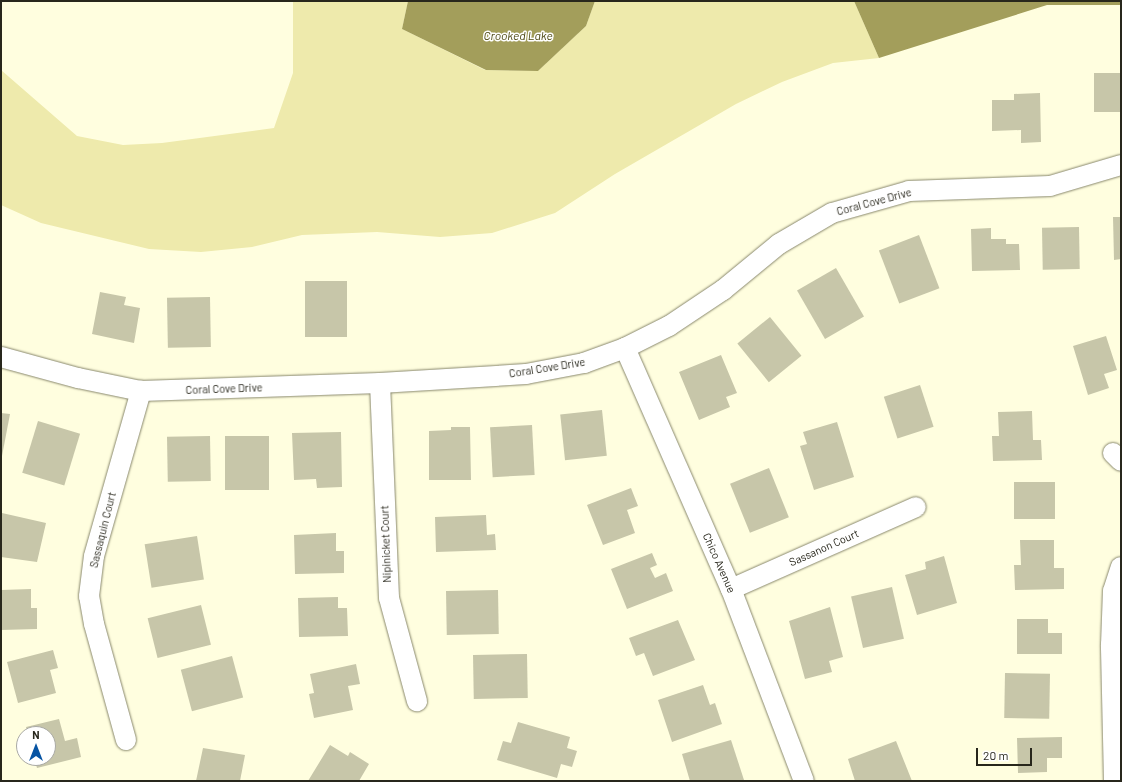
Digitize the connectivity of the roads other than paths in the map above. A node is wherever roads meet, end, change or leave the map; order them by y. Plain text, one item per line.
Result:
1 (1121, 165) edge
2 (625, 348) junction
3 (1, 357) edge
4 (380, 383) junction
5 (142, 391) junction
6 (916, 507) dead end
7 (1121, 567) edge
8 (731, 589) junction
9 (417, 701) dead end
10 (126, 740) dead end
11 (804, 781) edge
12 (1114, 781) edge

1 - 2 street, Coral Cove Drive
2 - 4 street, Coral Cove Drive
2 - 8 street, Chico Avenue
3 - 5 street, Coral Cove Drive
4 - 5 street, Coral Cove Drive
4 - 9 street, Nipinicket Court
5 - 10 street, Sassaquin Court
6 - 8 street, Sassanon Court
7 - 12 street
8 - 11 street, Chico Avenue

